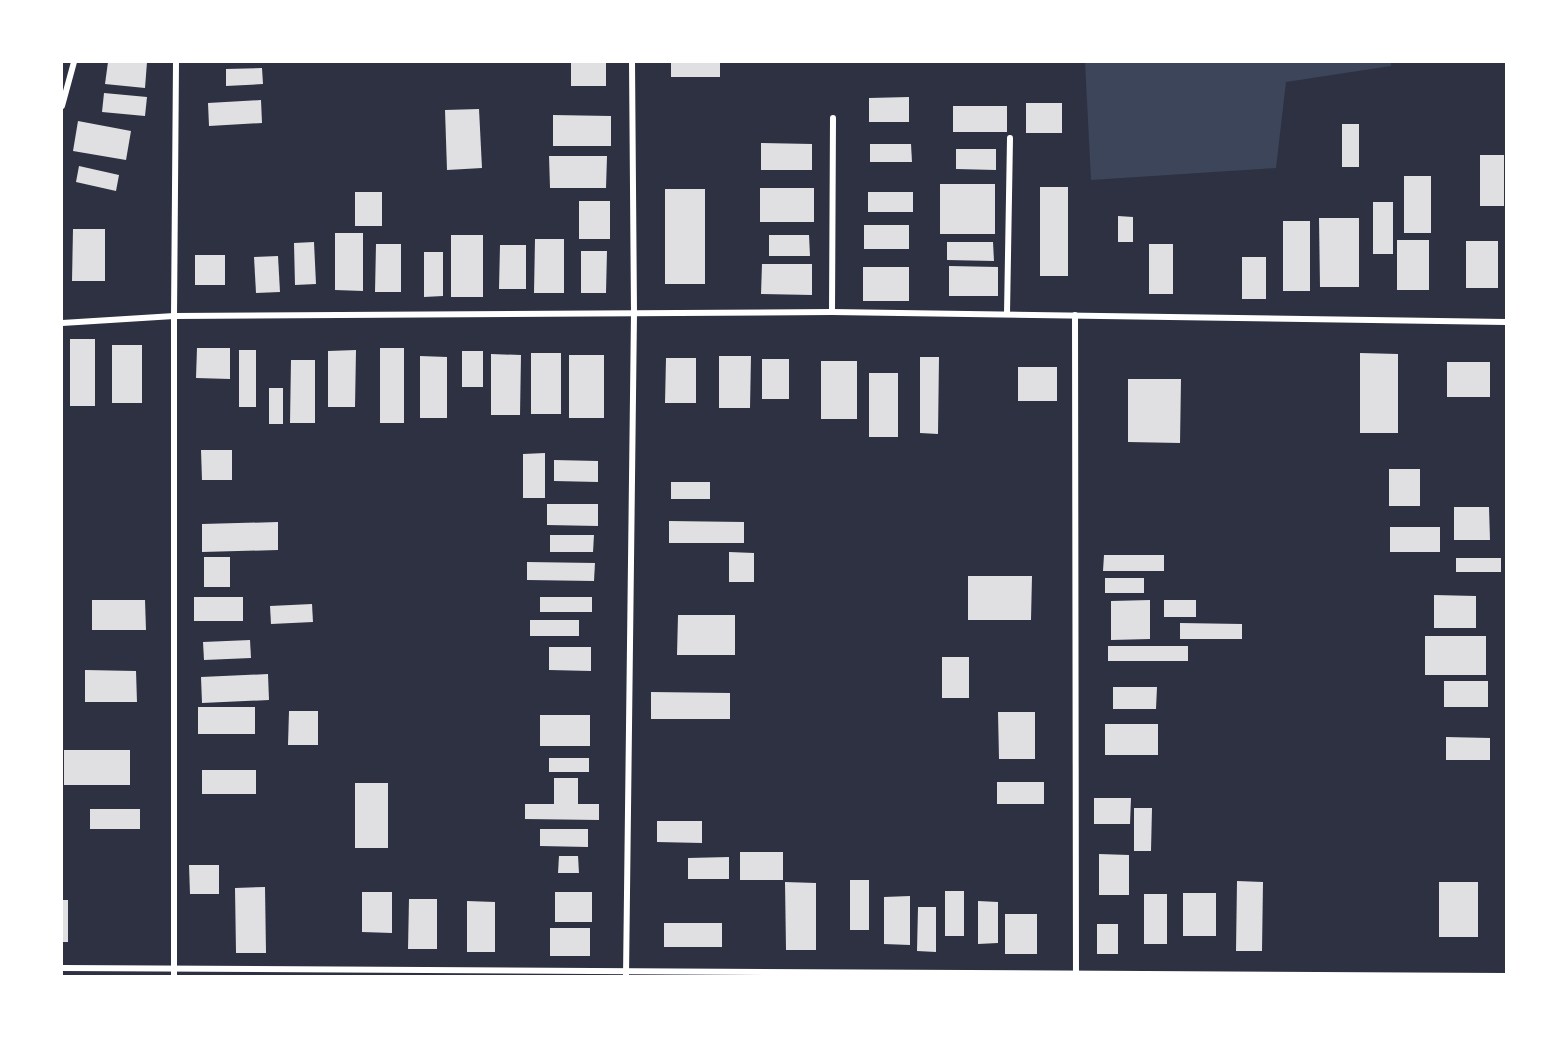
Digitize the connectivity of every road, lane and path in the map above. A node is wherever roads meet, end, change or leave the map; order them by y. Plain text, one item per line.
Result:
1 (74, 62) edge
2 (177, 62) edge
3 (632, 62) edge
4 (62, 106) edge
5 (833, 118) dead end
6 (1010, 138) dead end
7 (832, 312) junction
8 (634, 313) junction
9 (1007, 314) junction
10 (1075, 315) junction
11 (174, 316) junction
12 (1506, 322) edge
13 (62, 323) edge
14 (62, 968) edge
15 (174, 969) junction
16 (626, 974) edge
17 (1076, 975) edge
18 (174, 976) edge
19 (1279, 976) edge
20 (1506, 976) edge

1 - 4 street
2 - 11 street
3 - 8 street
5 - 7 street
6 - 9 street
7 - 8 street
7 - 9 street
8 - 11 street
8 - 16 street
9 - 10 street
10 - 12 street
10 - 17 street
11 - 13 street
11 - 15 street
14 - 15 street
15 - 16 street
15 - 18 street
16 - 17 street
17 - 19 street
19 - 20 street

